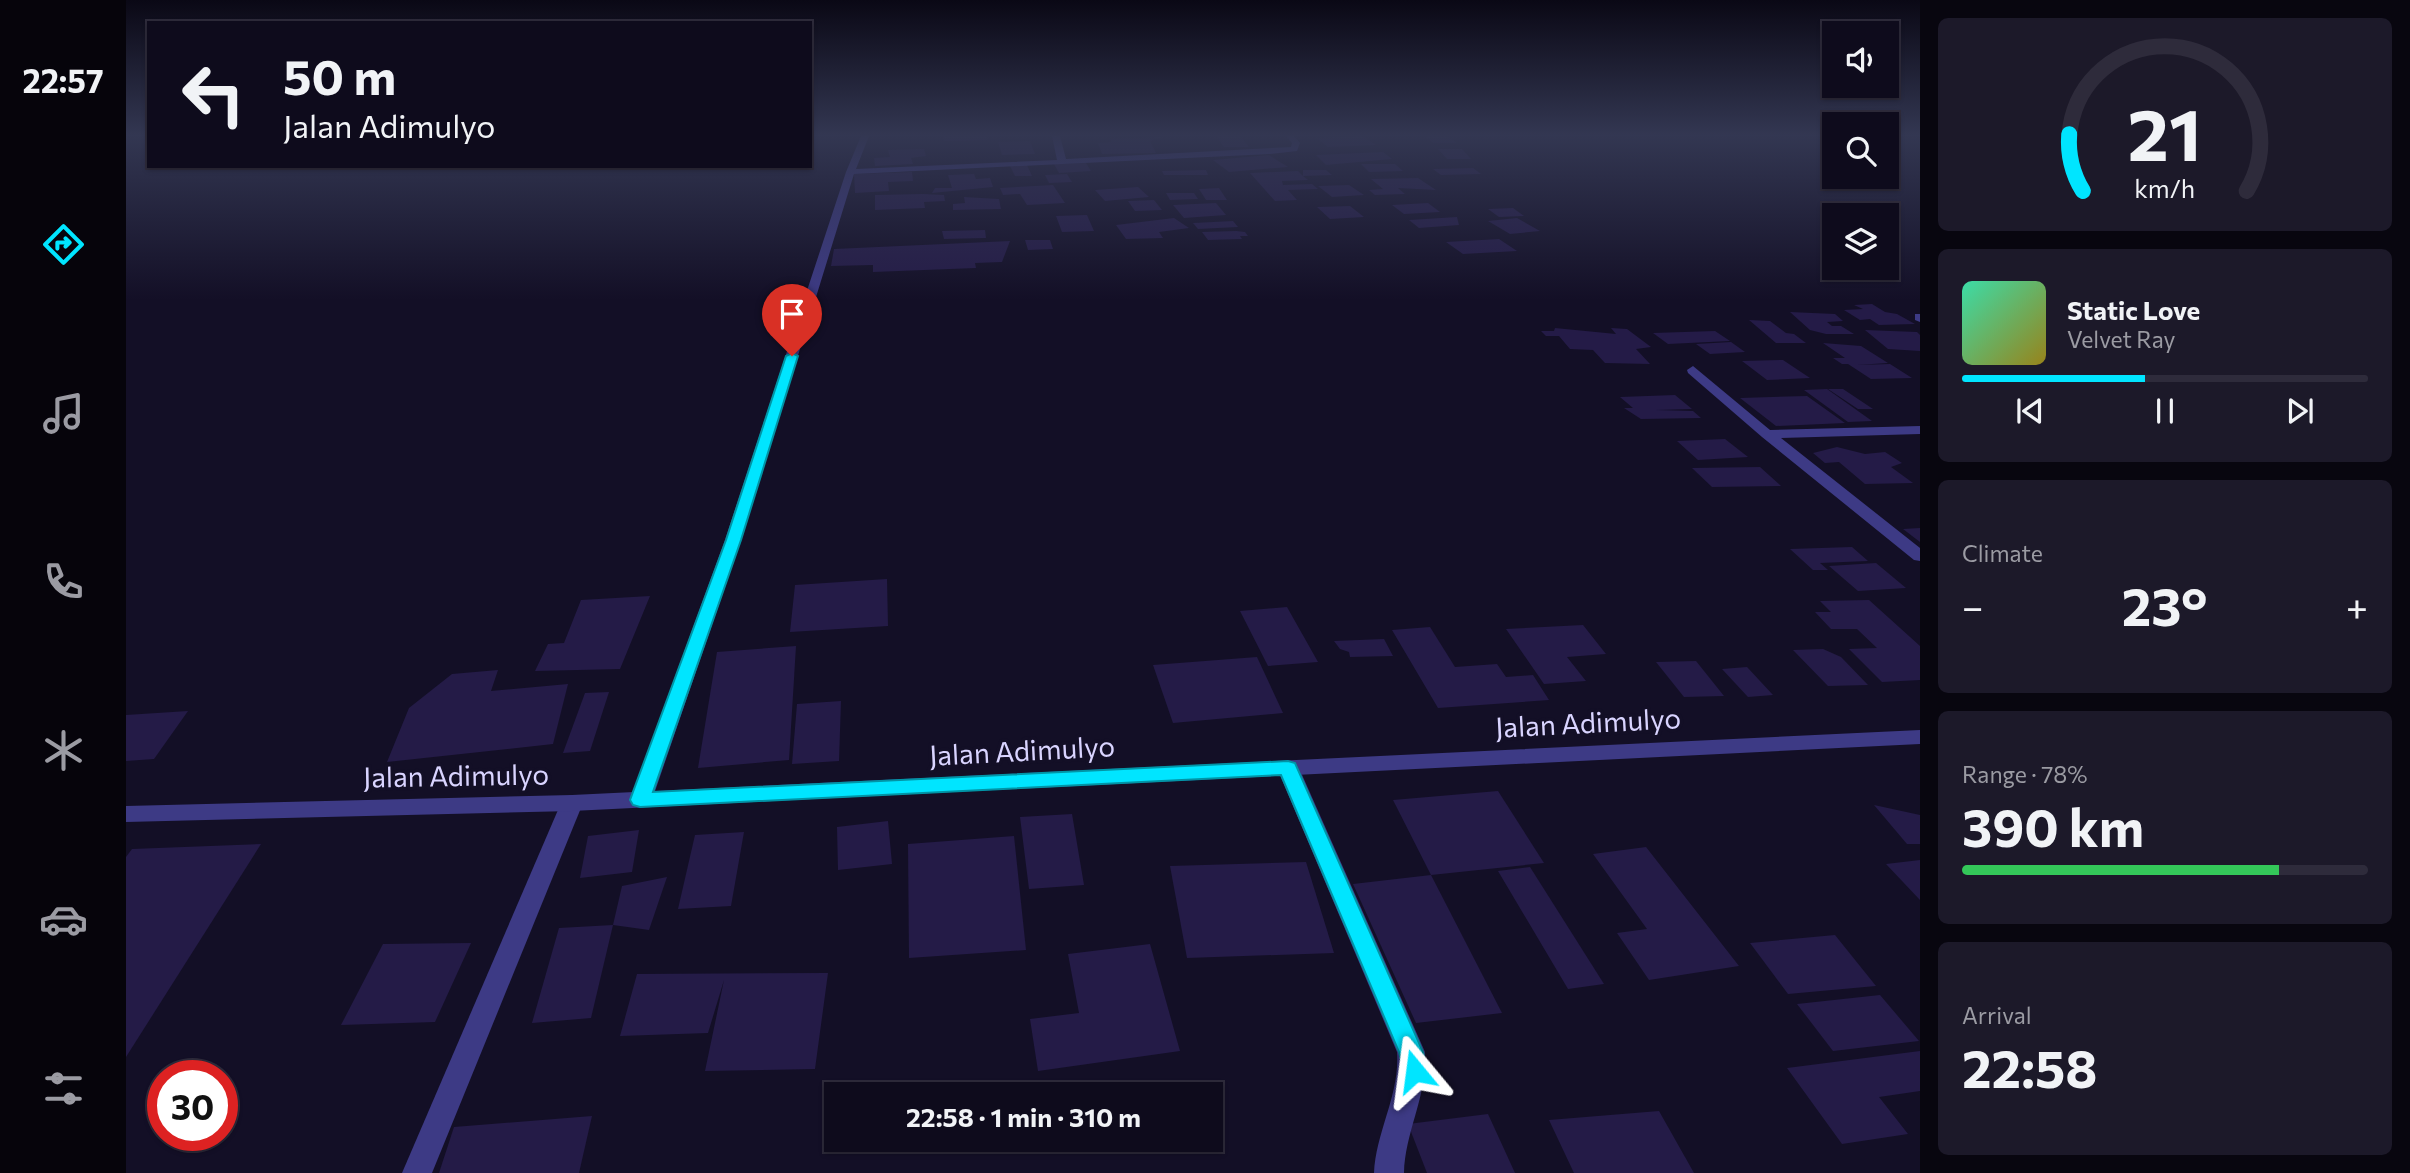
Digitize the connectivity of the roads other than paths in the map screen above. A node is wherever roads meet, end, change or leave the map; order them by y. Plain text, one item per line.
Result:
1 (844, 191) edge
2 (1693, 370) dead end
3 (1920, 430) edge
4 (1767, 434) junction
5 (1920, 556) edge
6 (1920, 737) edge
7 (1288, 768) junction
8 (640, 800) junction
9 (572, 803) junction
10 (126, 814) edge
11 (417, 1173) edge
12 (1389, 1173) edge

1 - 8 street
2 - 4 street
3 - 4 street
4 - 5 street
6 - 7 street, Jalan Adimulyo
7 - 8 street, Jalan Adimulyo
7 - 12 street
8 - 9 street, Jalan Adimulyo
9 - 10 street, Jalan Adimulyo
9 - 11 street

